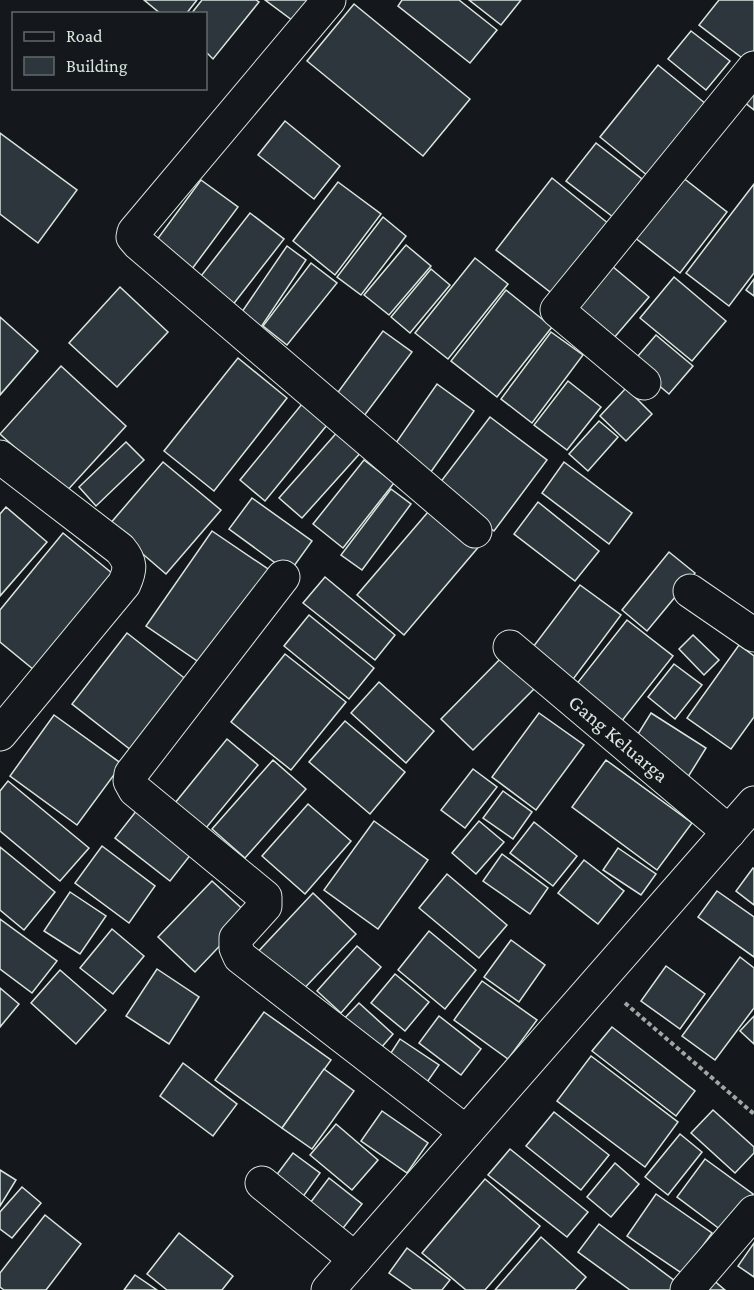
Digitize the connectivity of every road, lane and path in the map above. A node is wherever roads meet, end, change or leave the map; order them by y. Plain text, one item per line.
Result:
1 (329, 0) edge
2 (754, 68) edge
3 (644, 383) dead end
4 (0, 457) edge
5 (475, 531) dead end
6 (283, 577) dead end
7 (690, 591) dead end
8 (754, 635) edge
9 (510, 646) dead end
10 (5, 715) edge
11 (754, 803) edge
12 (729, 832) junction
13 (599, 981) junction
14 (754, 1114) edge
15 (466, 1132) junction
16 (262, 1183) dead end
17 (754, 1212) edge
18 (355, 1259) junction
19 (328, 1290) edge
20 (687, 1290) edge

1 - 5 street
2 - 3 street
4 - 10 street
6 - 15 street
7 - 8 street
9 - 12 street, Gang Keluarga
11 - 12 street
12 - 13 street
13 - 14 path
13 - 15 street
15 - 18 street
16 - 18 street
17 - 20 street
18 - 19 street

